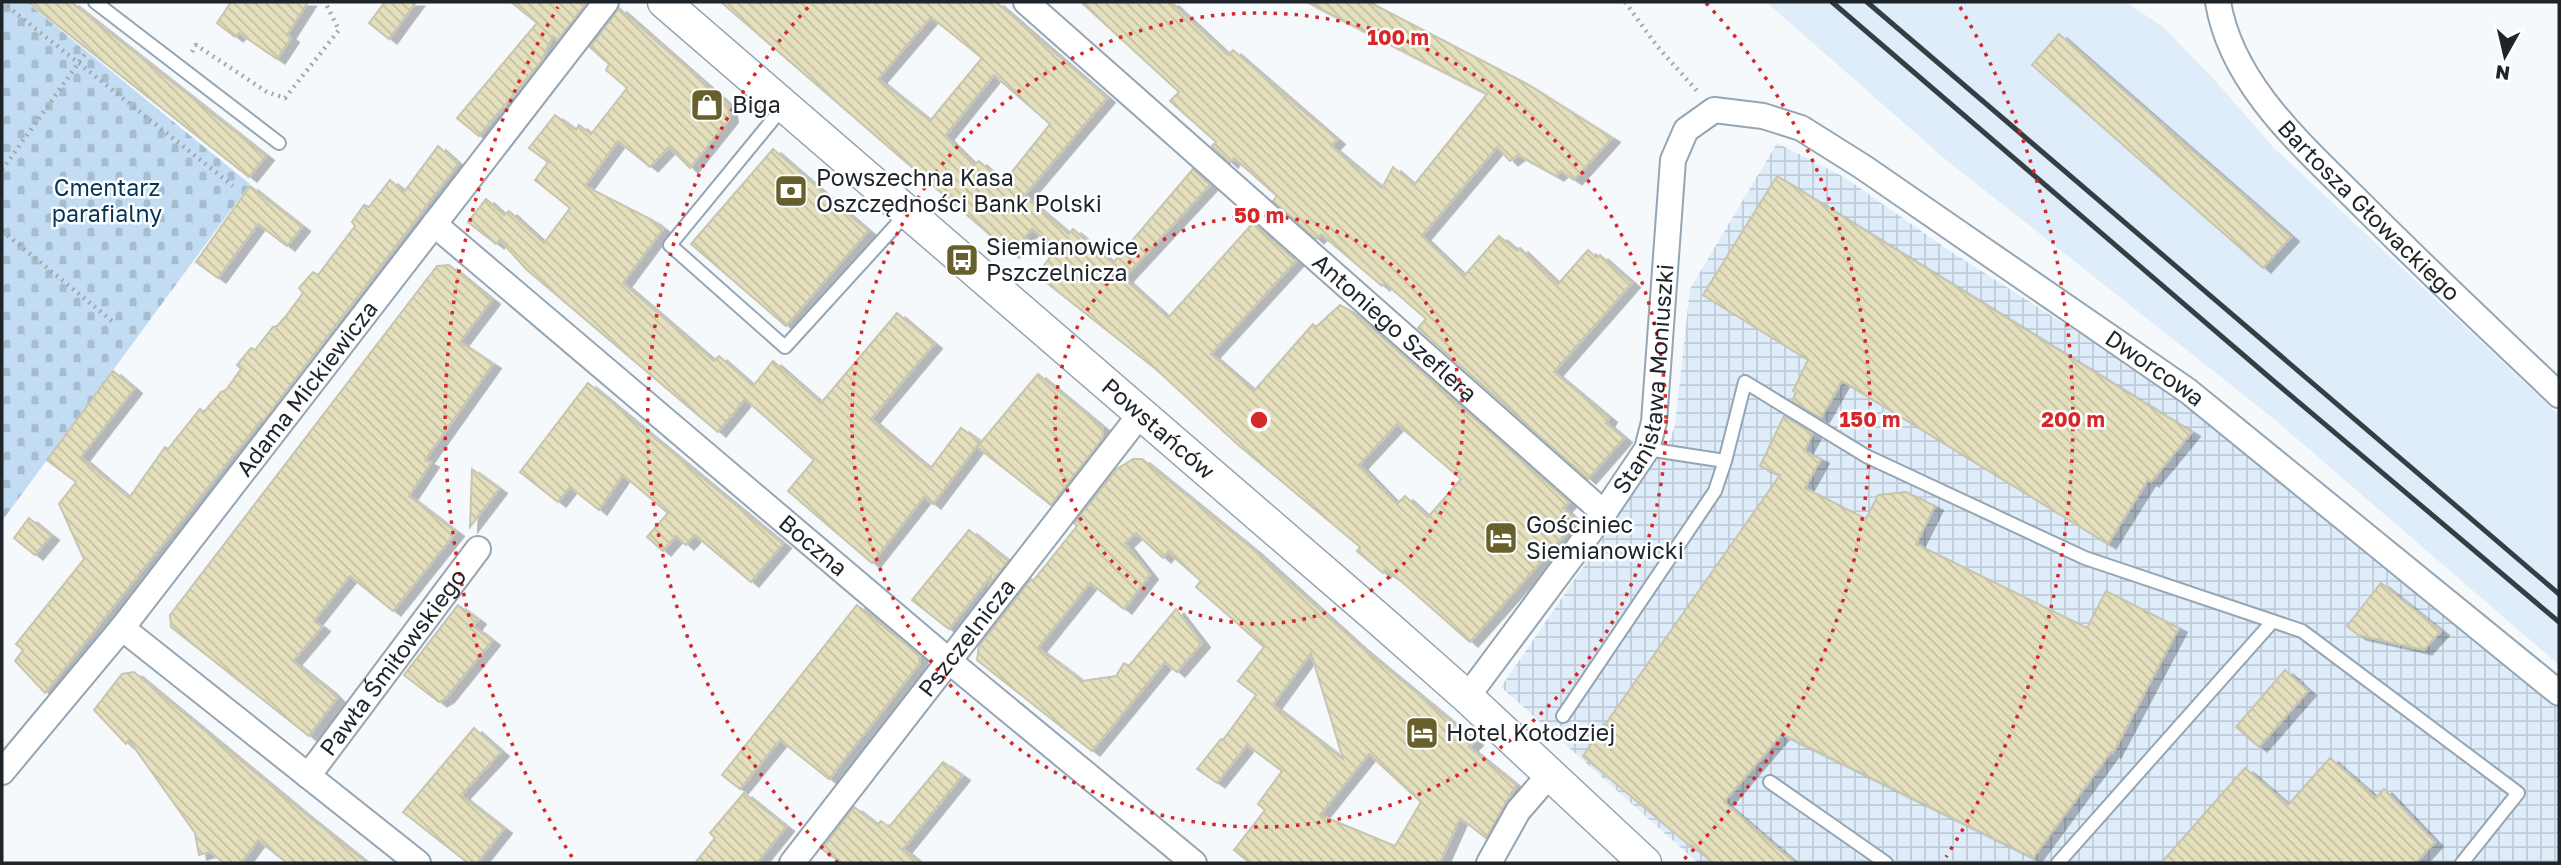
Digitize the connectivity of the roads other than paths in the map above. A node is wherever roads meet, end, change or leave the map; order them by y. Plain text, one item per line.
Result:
1 (94, 2) edge
2 (606, 2) edge
3 (664, 2) edge
4 (1027, 2) edge
5 (2218, 2) edge
6 (784, 106) junction
7 (1714, 110) joint
8 (279, 143) dead end
9 (907, 213) junction
10 (434, 224) junction
11 (2559, 394) edge
12 (1142, 412) junction
13 (1647, 449) junction
14 (1725, 461) junction
15 (1604, 513) junction
16 (478, 550) dead end
17 (2273, 621) junction
18 (122, 628) junction
19 (949, 661) junction
20 (2559, 693) edge
21 (1467, 697) junction
22 (1563, 716) dead end
23 (2, 772) edge
24 (1550, 774) junction
25 (308, 776) junction
26 (1770, 782) dead end
27 (418, 863) edge
28 (792, 863) edge
29 (1194, 863) edge
30 (1489, 863) edge
31 (1645, 863) edge
32 (1885, 863) edge
33 (2058, 863) edge
34 (2462, 863) edge

1 - 8 lane
2 - 10 street, Adama Mickiewicza
3 - 6 street, Powstańców
4 - 15 street, Antoniego Szeflera
5 - 11 street, Bartosza Głowackiego
6 - 9 street, Powstańców
6 - 9 lane
7 - 13 street, Stanisława Moniuszki
7 - 20 street, Dworcowa
9 - 12 street, Powstańców
10 - 18 street, Adama Mickiewicza
10 - 19 street, Boczna
12 - 19 street, Pszczelnicza
12 - 21 street, Powstańców
13 - 14 lane
13 - 15 street, Stanisława Moniuszki
14 - 17 lane
14 - 22 lane
15 - 21 street, Stanisława Moniuszki
16 - 25 street, Pawła Śmiłowskiego
17 - 33 lane
17 - 34 lane
18 - 23 street, Adama Mickiewicza
18 - 25 street, Pawła Śmiłowskiego
19 - 28 street, Pszczelnicza
19 - 29 street, Boczna
21 - 24 street, Powstańców
24 - 30 street
24 - 31 street, Powstańców
25 - 27 street, Pawła Śmiłowskiego
26 - 32 lane

